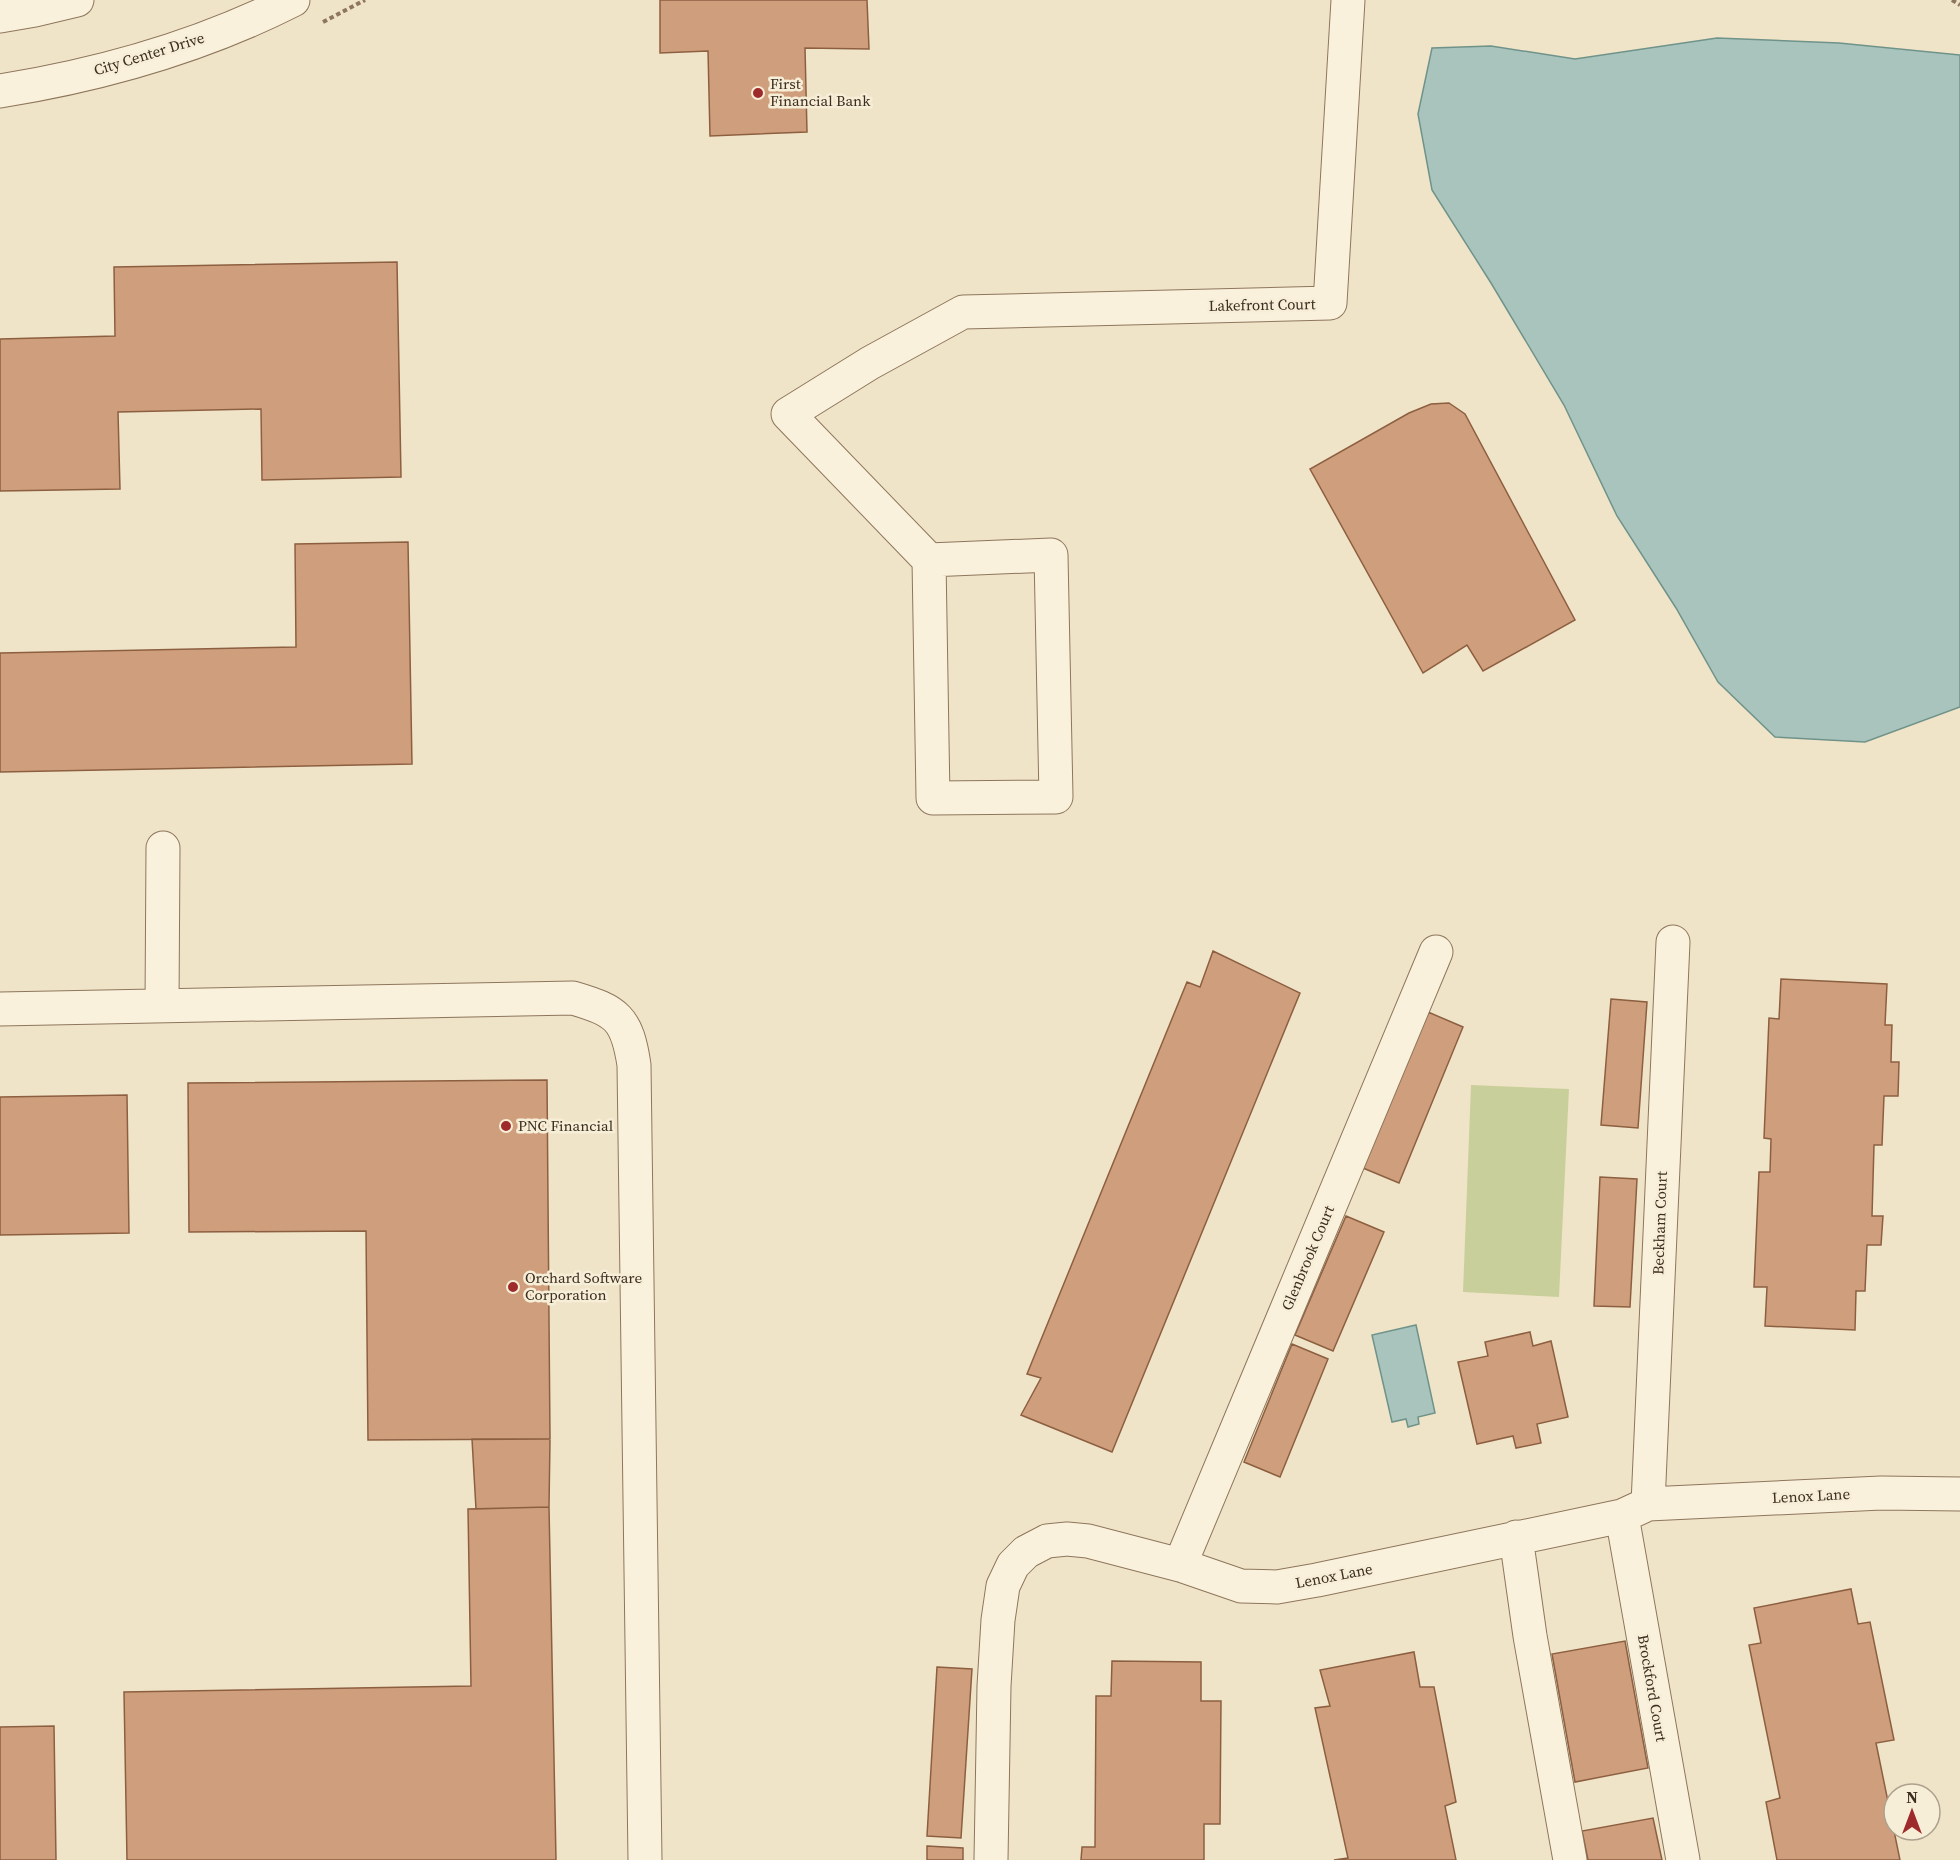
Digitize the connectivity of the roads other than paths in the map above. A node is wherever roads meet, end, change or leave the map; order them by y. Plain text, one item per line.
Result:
1 (77, 0) edge
2 (293, 0) edge
3 (1348, 0) edge
4 (0, 16) edge
5 (0, 91) edge
6 (929, 560) junction
7 (163, 848) dead end
8 (1672, 942) dead end
9 (1436, 952) dead end
10 (162, 1006) junction
11 (0, 1009) edge
12 (1960, 1494) edge
13 (1635, 1510) junction
14 (1516, 1538) junction
15 (1180, 1565) junction
16 (645, 1860) edge
17 (991, 1860) edge
18 (1570, 1860) edge
19 (1683, 1860) edge

1 - 4 street
2 - 5 street, City Center Drive
3 - 6 street, Lakefront Court
6 - 6 street
7 - 10 street
8 - 13 street, Beckham Court
9 - 15 street, Glenbrook Court
10 - 11 street
10 - 16 street
12 - 13 street, Lenox Lane
13 - 14 street, Lenox Lane
13 - 19 street, Brockford Court
14 - 15 street, Lenox Lane
14 - 18 street
15 - 17 street, Lenox Lane

